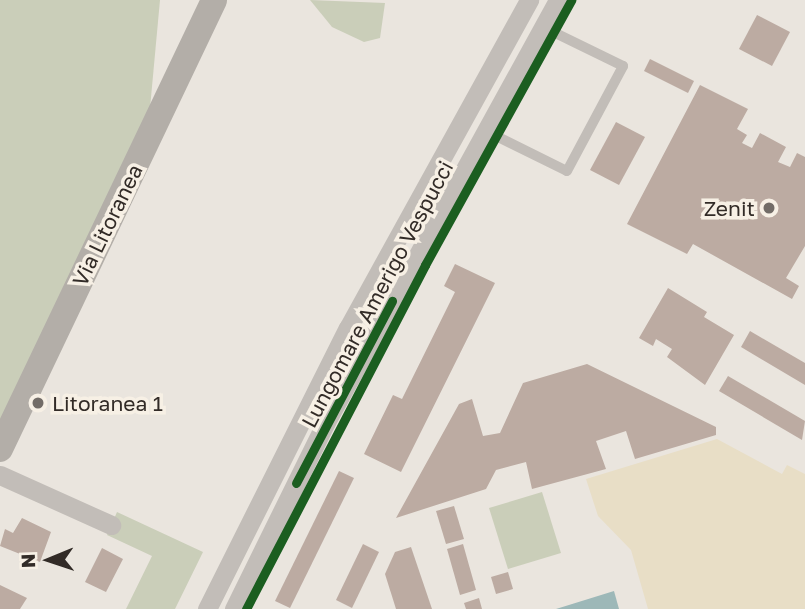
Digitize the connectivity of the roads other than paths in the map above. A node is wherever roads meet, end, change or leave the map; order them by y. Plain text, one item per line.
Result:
1 (214, 0) edge
2 (529, 0) edge
3 (558, 0) edge
4 (543, 27) junction
5 (486, 131) junction
6 (295, 429) junction
7 (317, 441) junction
8 (0, 449) edge
9 (0, 475) edge
10 (111, 525) dead end
11 (206, 609) edge
12 (234, 609) edge

1 - 8 main road, Via Litoranea
2 - 6 street, Lungomare Amerigo Vespucci
3 - 4 street, Lungomare Amerigo Vespucci
4 - 5 street, Lungomare Amerigo Vespucci
4 - 5 lane
5 - 7 street, Lungomare Amerigo Vespucci
6 - 7 street, Lungomare Amerigo Vespucci
6 - 11 street, Lungomare Amerigo Vespucci
7 - 12 street, Lungomare Amerigo Vespucci
9 - 10 street

